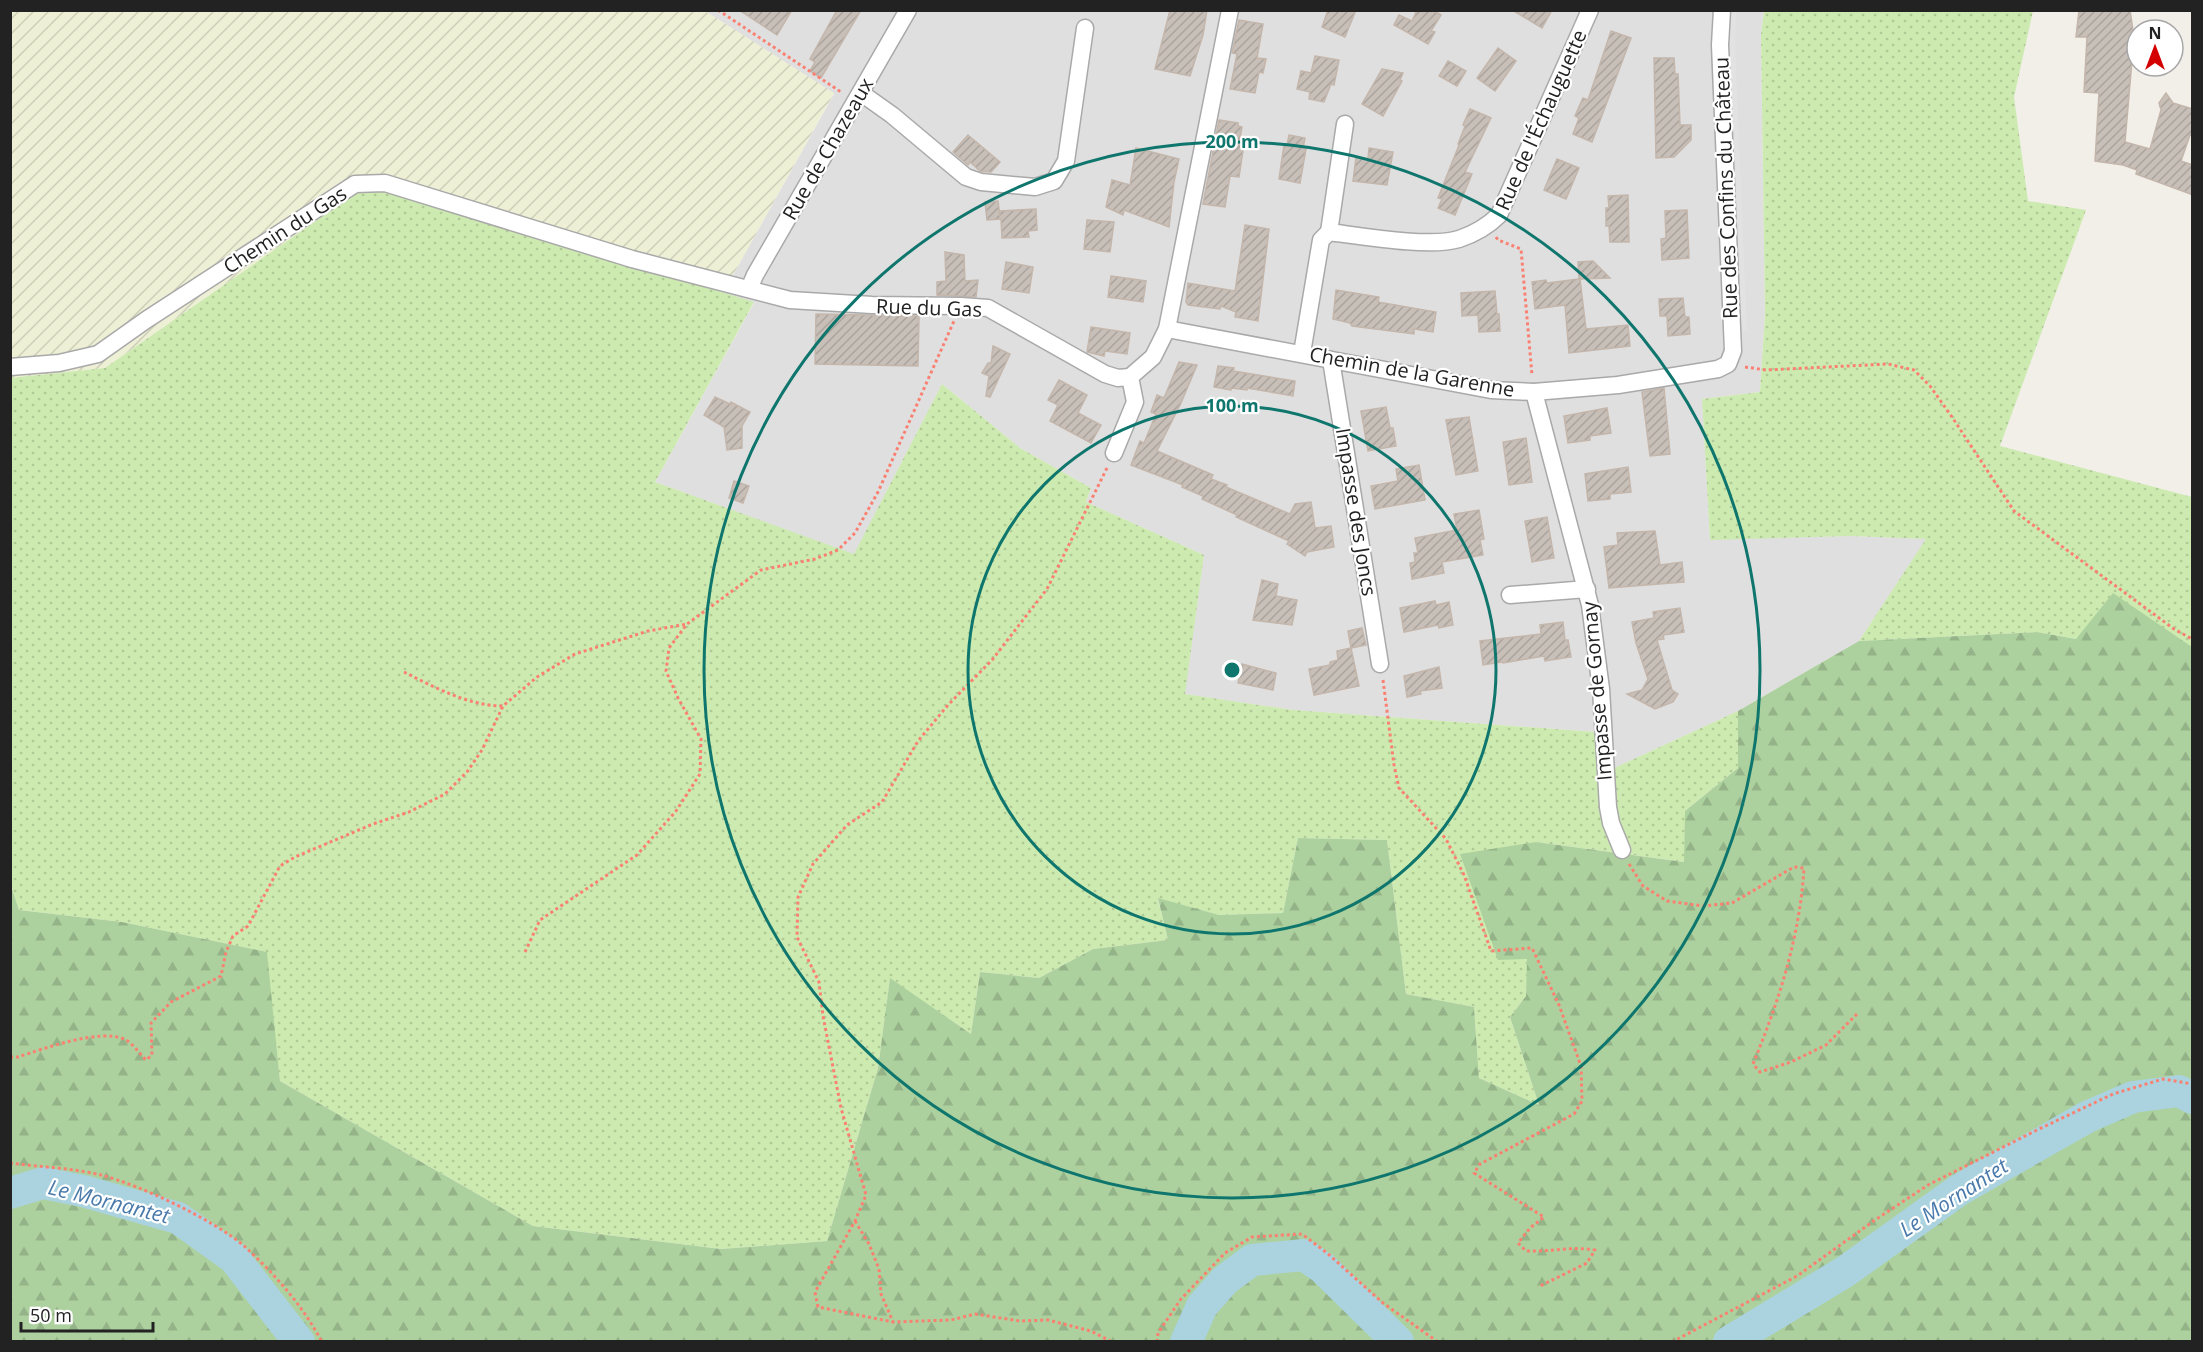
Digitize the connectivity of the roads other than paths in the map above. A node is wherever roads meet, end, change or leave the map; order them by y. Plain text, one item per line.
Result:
1 (908, 10) edge
2 (1230, 10) edge
3 (1590, 10) edge
4 (1722, 10) edge
5 (1085, 28) dead end
6 (861, 93) junction
7 (1345, 124) dead end
8 (1329, 232) junction
9 (749, 289) junction
10 (1167, 328) junction
11 (1302, 354) junction
12 (1331, 360) junction
13 (1728, 364) joint
14 (10, 367) edge
15 (1130, 377) junction
16 (1534, 392) junction
17 (1114, 453) road end
18 (1587, 589) junction
19 (1510, 595) dead end
20 (1380, 664) road end
21 (1622, 850) road end

1 - 6 street, Rue de Chazeaux
2 - 10 street
3 - 8 street, Rue de l'Échauguette
4 - 13 street, Rue des Confins du Château
5 - 6 street
6 - 9 street, Rue de Chazeaux
7 - 8 street
8 - 11 street
9 - 14 street, Chemin du Gas
9 - 15 street, Rue du Gas
10 - 11 street, Chemin de la Garenne
10 - 15 street
11 - 12 street, Chemin de la Garenne
12 - 16 street, Chemin de la Garenne
12 - 20 street, Impasse des Joncs
13 - 16 street, Chemin de la Garenne
15 - 17 street
16 - 18 street, Impasse de Gornay
18 - 19 street
18 - 21 street, Impasse de Gornay

